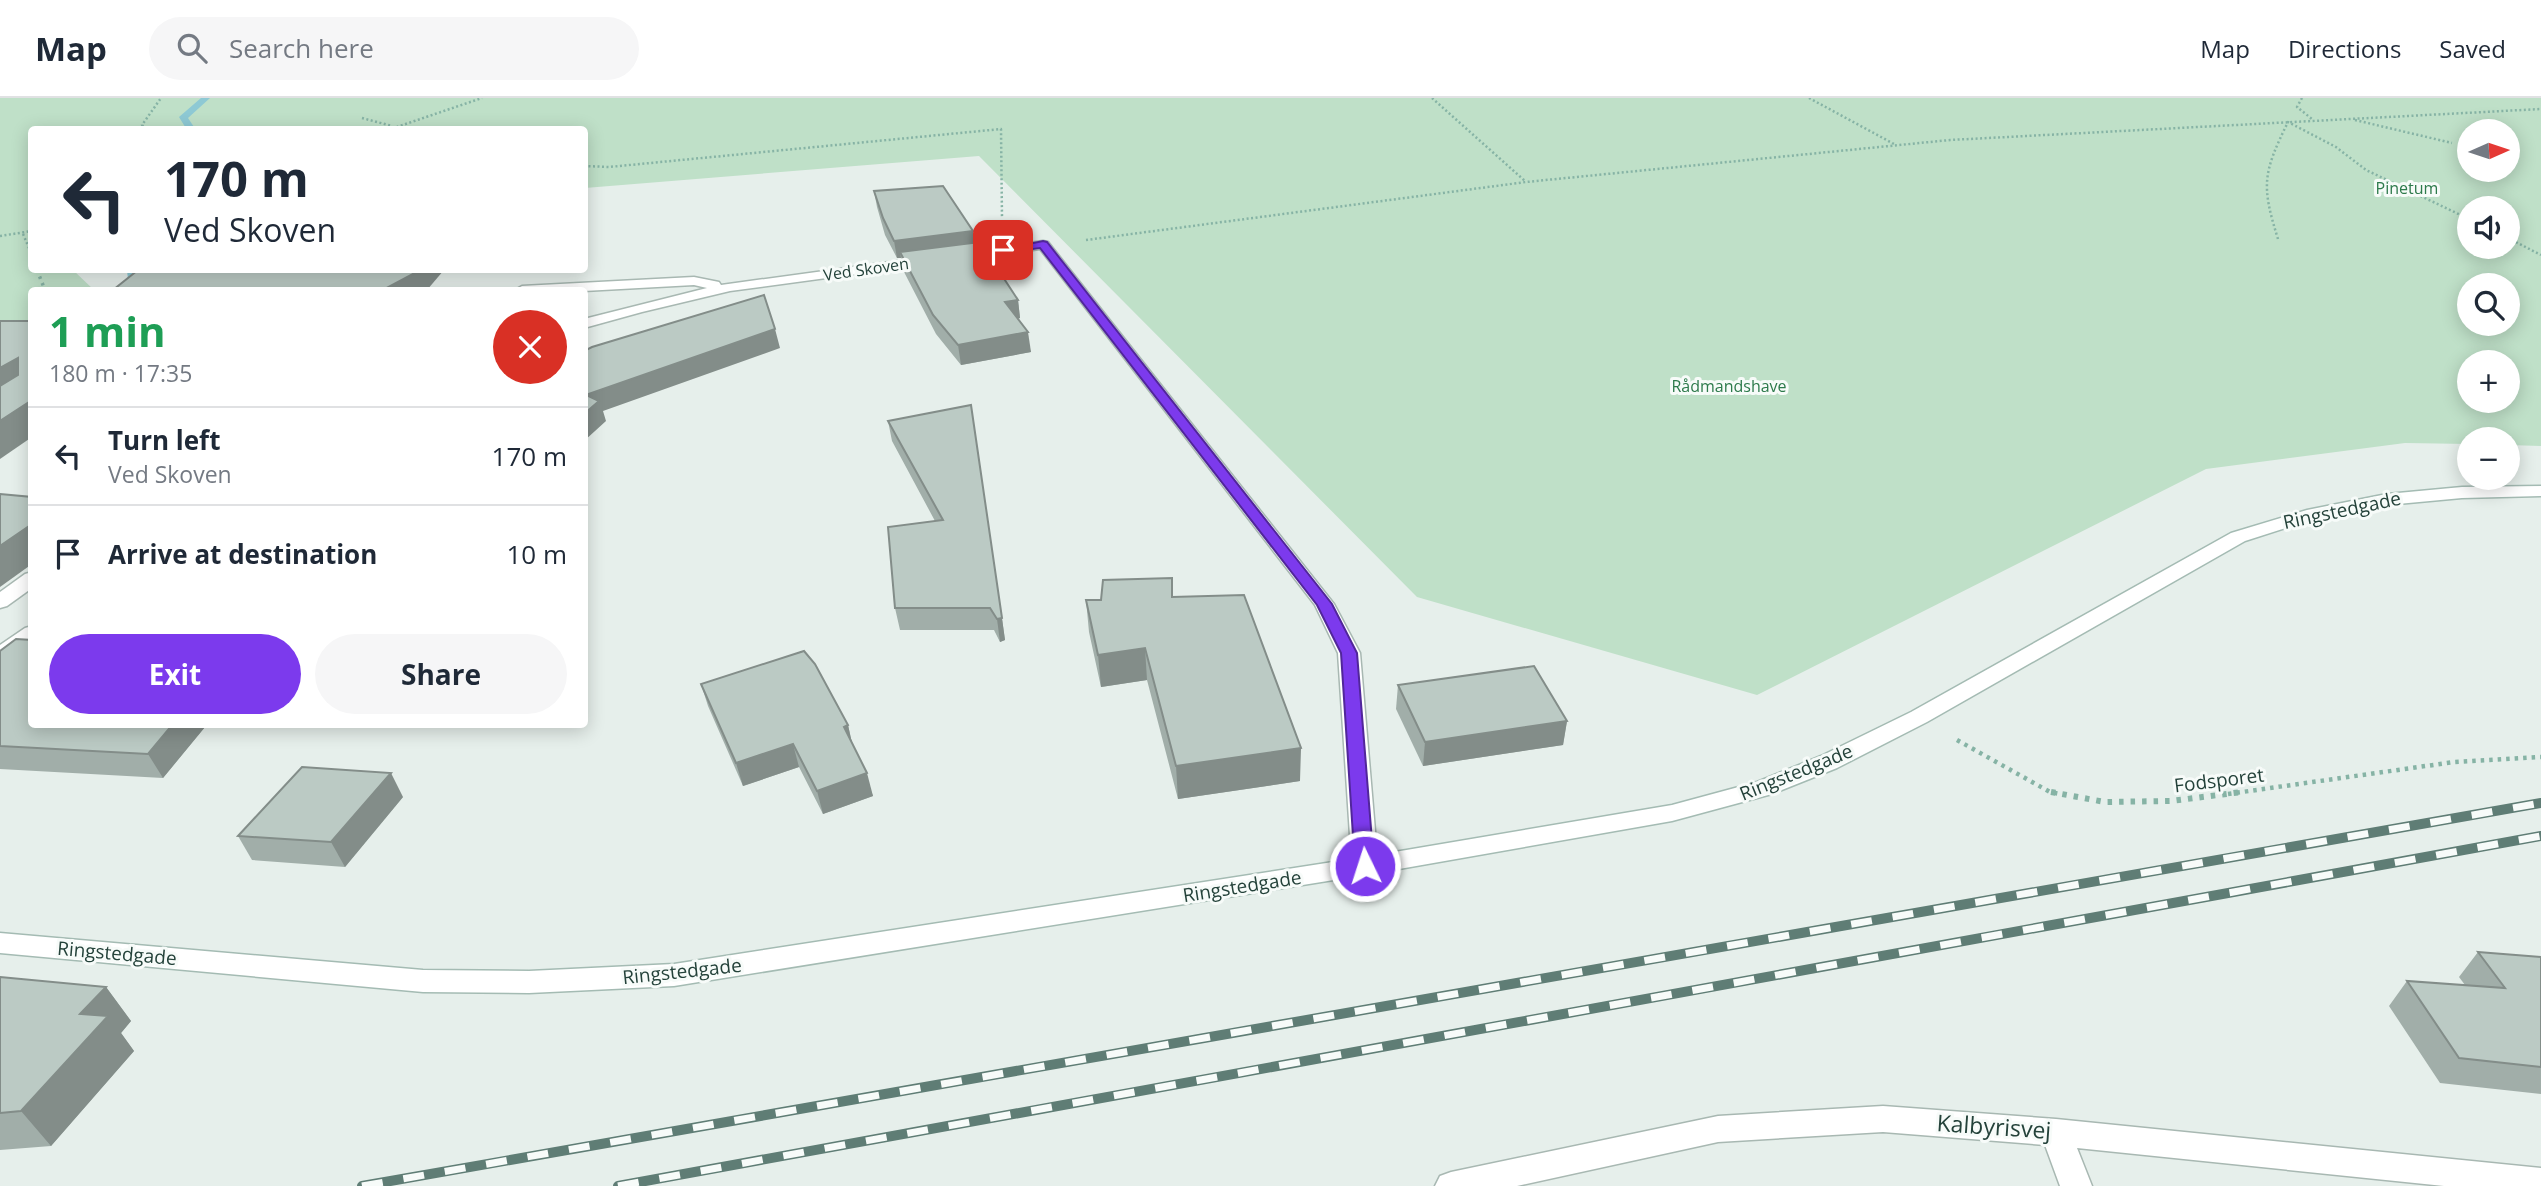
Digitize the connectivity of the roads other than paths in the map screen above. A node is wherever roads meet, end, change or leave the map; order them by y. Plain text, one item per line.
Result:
1 (586, 287) edge
2 (730, 287) junction
3 (588, 323) edge
4 (2541, 491) edge
5 (28, 581) edge
6 (0, 602) edge
7 (28, 635) edge
8 (0, 655) edge
9 (1365, 866) junction
10 (0, 943) edge
11 (2056, 1132) junction
12 (2541, 1182) edge
13 (1451, 1186) edge
14 (2076, 1186) edge

1 - 2 street, Ved Skoven
2 - 3 street, Ved Skoven
2 - 9 street, Ved Skoven
4 - 9 street, Ringstedgade
5 - 6 street
7 - 8 street
9 - 10 street, Ringstedgade
11 - 12 street, Kalbyrisvej
11 - 13 street, Kalbyrisvej
11 - 14 street

